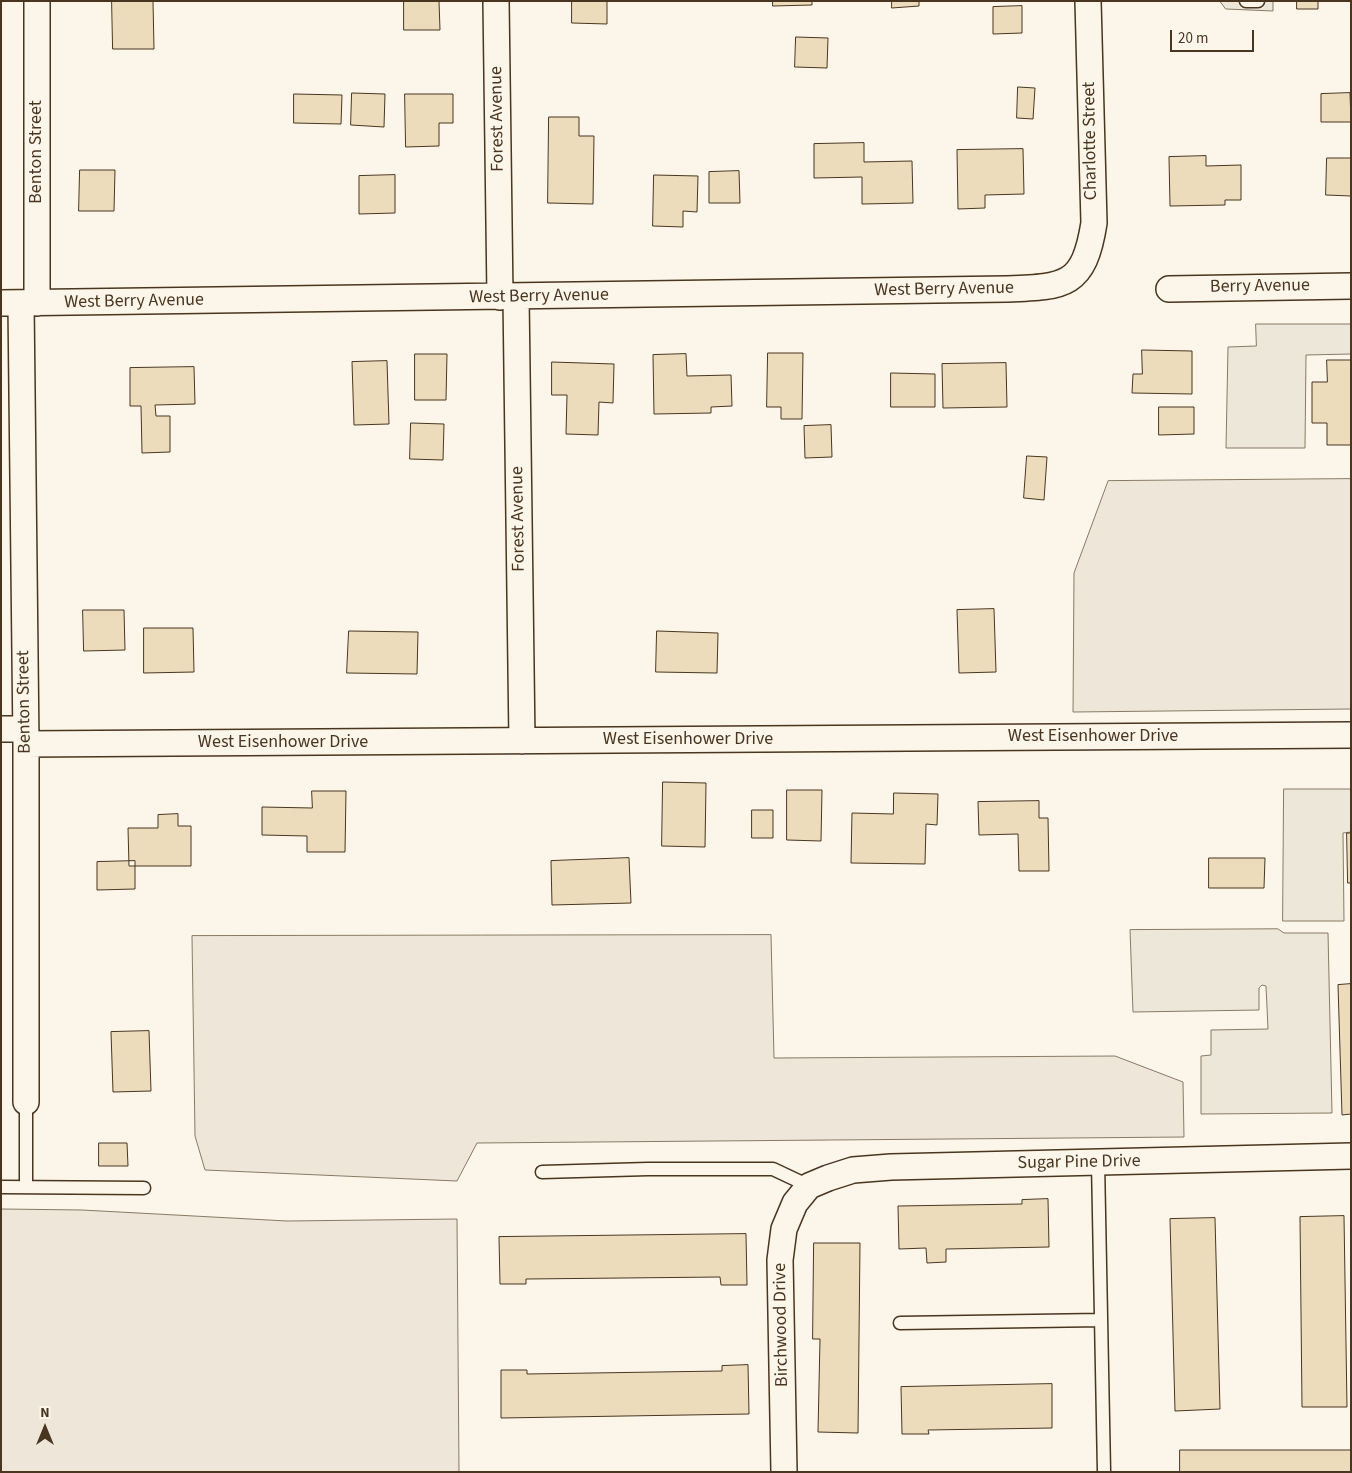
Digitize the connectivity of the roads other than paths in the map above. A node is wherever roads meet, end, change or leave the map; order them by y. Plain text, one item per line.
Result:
1 (37, 1) edge
2 (496, 1) edge
3 (1088, 1) edge
4 (1246, 1) edge
5 (1258, 1) edge
6 (1074, 276) joint
7 (1351, 286) edge
8 (1169, 289) dead end
9 (508, 297) junction
10 (20, 303) edge
11 (17, 734) edge
12 (1351, 735) edge
13 (522, 741) junction
14 (26, 1102) joint
15 (1351, 1156) edge
16 (1098, 1162) junction
17 (542, 1172) dead end
18 (809, 1186) junction
19 (1, 1187) edge
20 (26, 1187) junction
21 (144, 1188) dead end
22 (1101, 1320) junction
23 (900, 1323) dead end
24 (784, 1472) edge
25 (1104, 1472) edge

1 - 10 street, Benton Street
2 - 9 street, Forest Avenue
3 - 6 street, Charlotte Street
4 - 5 lane
6 - 9 street, West Berry Avenue
7 - 8 street, Berry Avenue
9 - 10 street, West Berry Avenue
9 - 13 street, Forest Avenue
10 - 11 street, Benton Street
11 - 13 street, West Eisenhower Drive
11 - 14 street, Benton Street
12 - 13 street, West Eisenhower Drive
14 - 20 lane
15 - 16 street, Sugar Pine Drive
16 - 18 street, Sugar Pine Drive
16 - 22 lane
17 - 18 lane
18 - 24 street, Birchwood Drive
19 - 20 lane
20 - 21 lane
22 - 23 lane
22 - 25 lane

